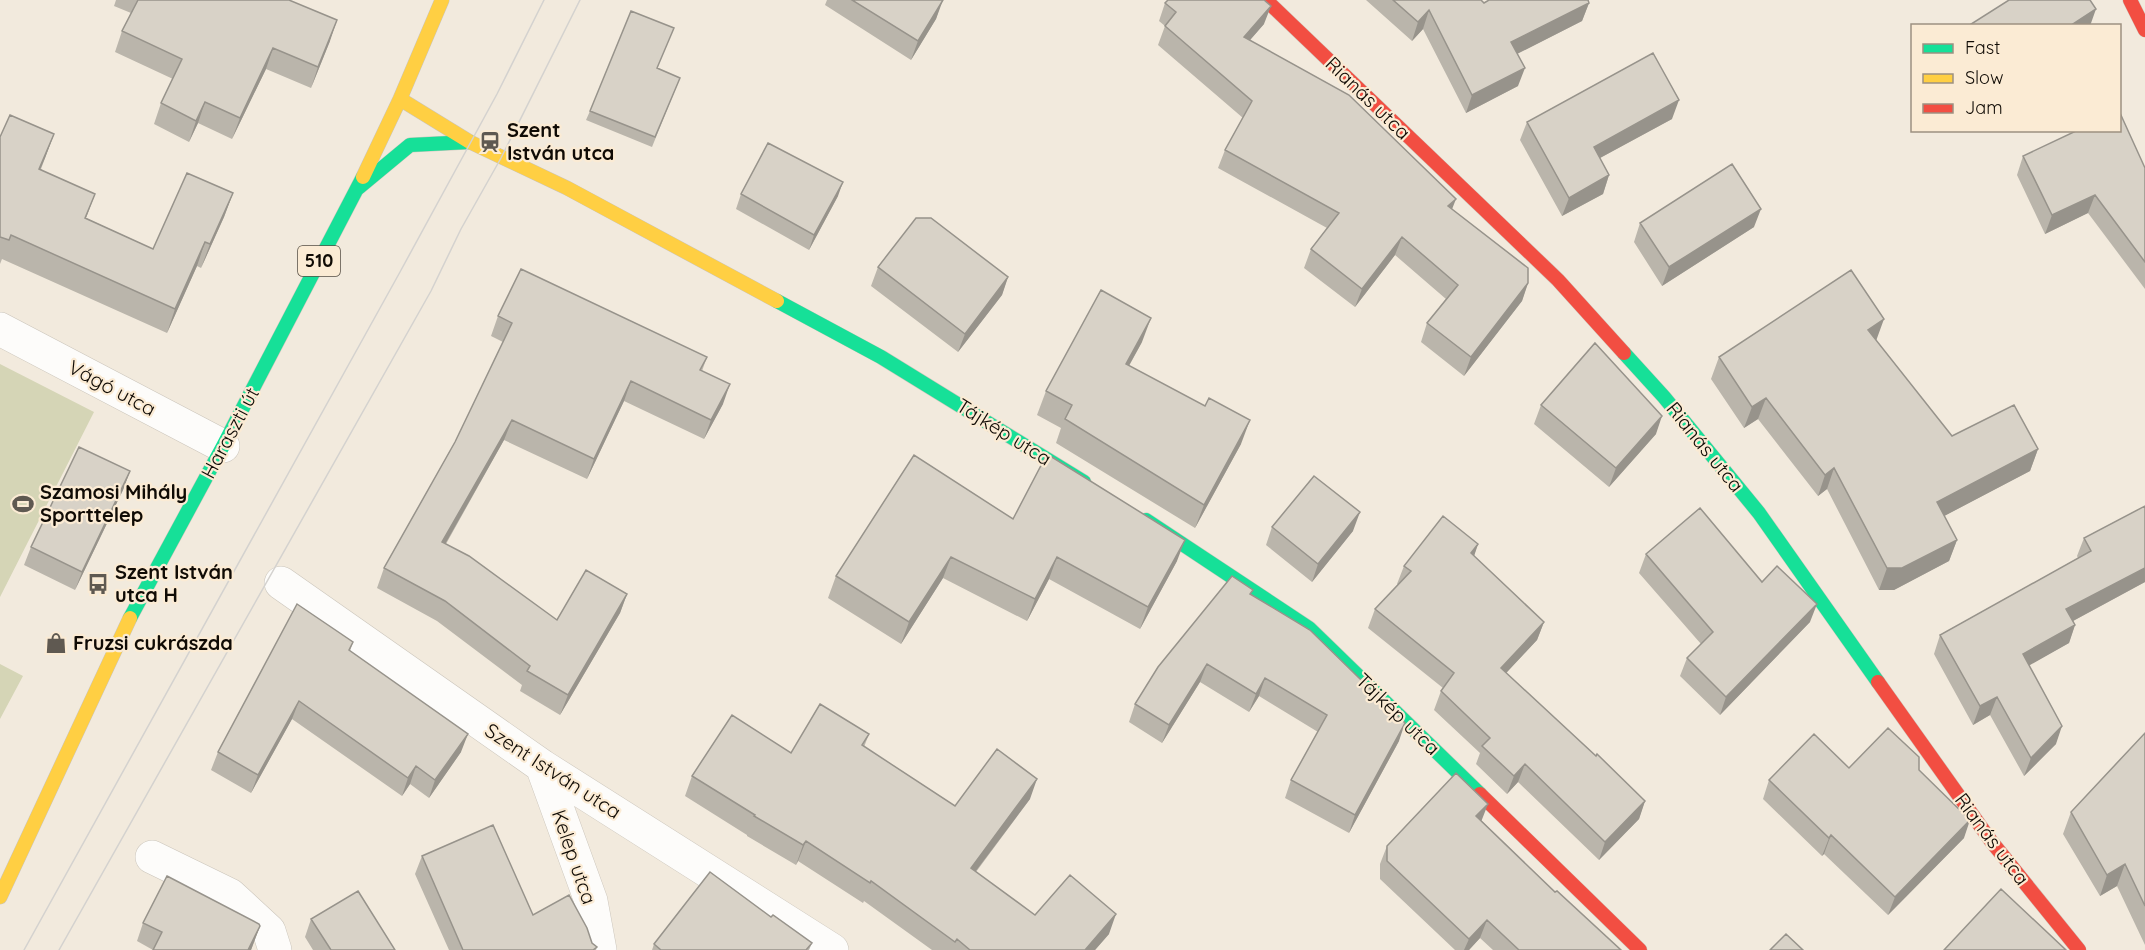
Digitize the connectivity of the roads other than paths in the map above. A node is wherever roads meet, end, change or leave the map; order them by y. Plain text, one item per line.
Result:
1 (442, 0) edge
2 (1266, 0) edge
3 (2130, 0) edge
4 (2145, 30) edge
5 (400, 99) junction
6 (470, 142) junction
7 (357, 189) junction
8 (0, 329) edge
9 (223, 446) junction
10 (1093, 487) edge
11 (1133, 512) edge
12 (281, 583) dead end
13 (542, 766) junction
14 (152, 857) dead end
15 (0, 897) edge
16 (275, 950) edge
17 (600, 950) edge
18 (832, 950) edge
19 (1640, 950) edge
20 (2079, 950) edge

1 - 5 street, Haraszti út / 510
2 - 20 street, Rianás utca
3 - 4 street
5 - 6 street, Tájkép utca
5 - 7 street, Haraszti út / 510
6 - 7 street
6 - 10 street, Tájkép utca
7 - 9 street, Haraszti út / 510
8 - 9 street, Vágó utca
9 - 15 street, Haraszti út / 510
11 - 19 street, Tájkép utca
12 - 13 street, Szent István utca
13 - 17 street, Kelep utca
13 - 18 street, Szent István utca
14 - 16 street

